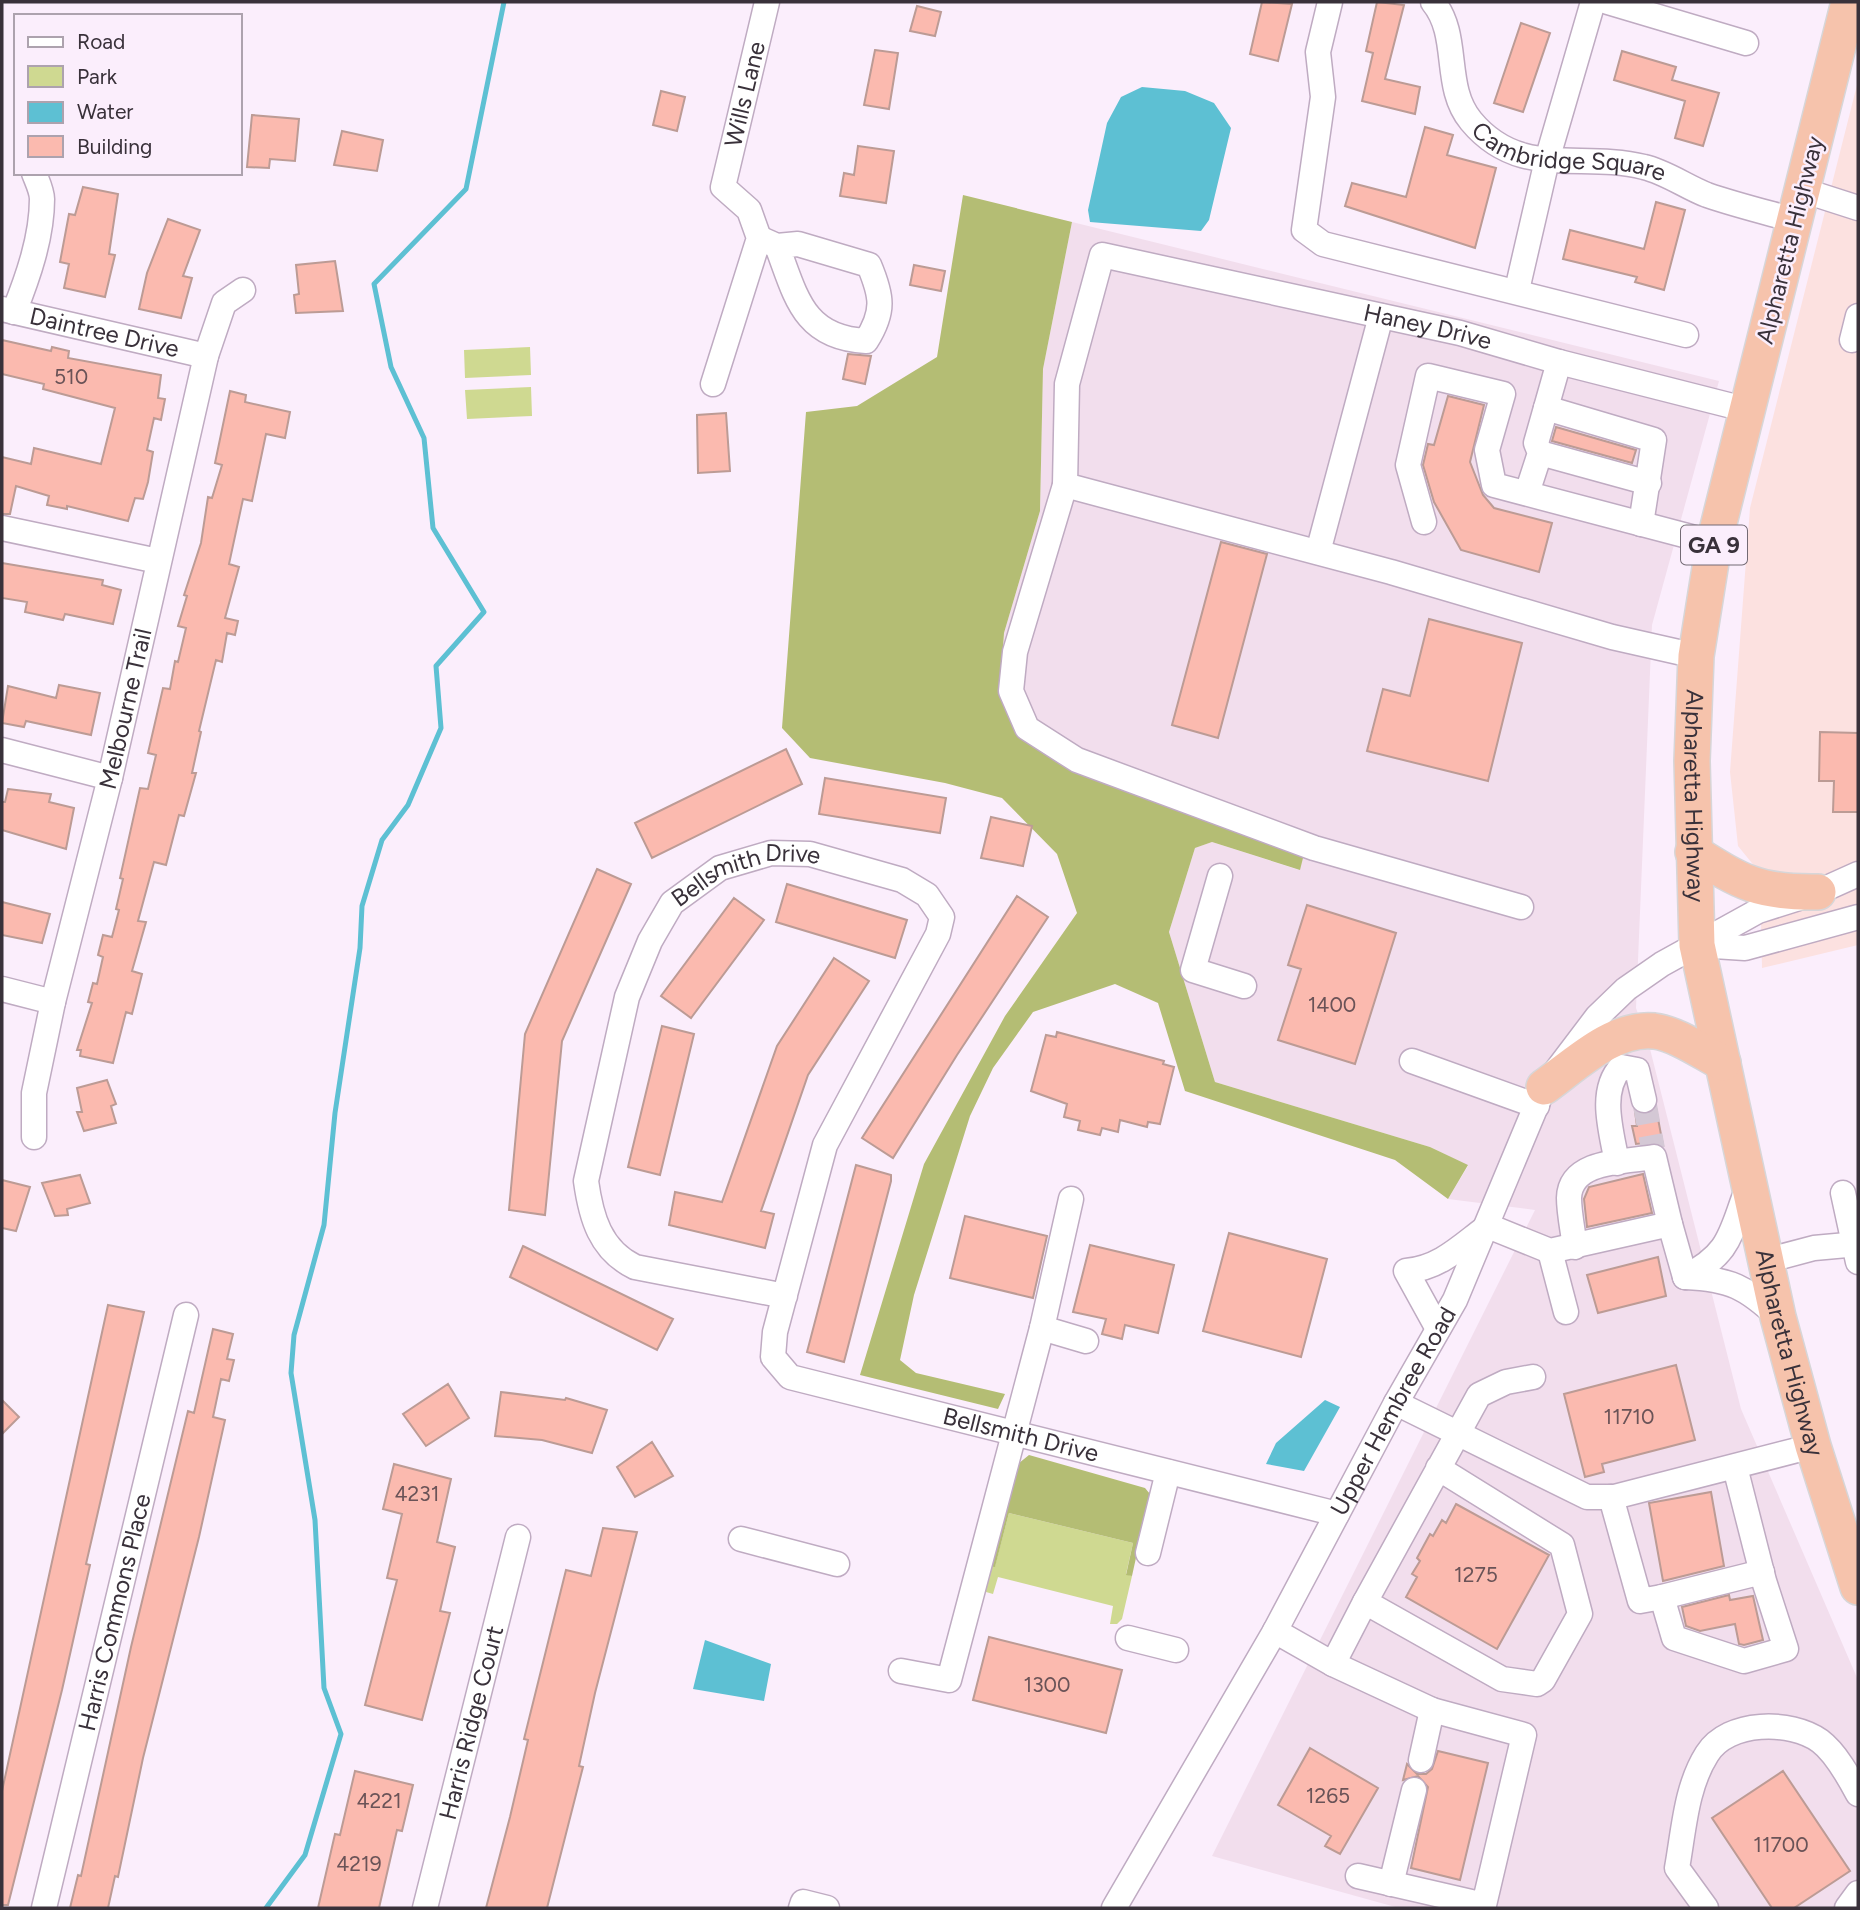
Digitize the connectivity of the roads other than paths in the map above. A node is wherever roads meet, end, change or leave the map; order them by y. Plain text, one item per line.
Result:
1 (767, 2) edge
2 (1330, 2) edge
3 (1433, 2) edge
4 (1593, 2) edge
5 (1608, 2) edge
6 (1849, 2) edge
7 (1746, 43) dead end
8 (1547, 160) junction
9 (35, 175) edge
10 (1798, 205) junction
11 (1858, 208) edge
12 (768, 242) junction
13 (243, 290) dead end
14 (1517, 290) junction
15 (8, 310) edge
16 (1381, 316) junction
17 (1858, 316) edge
18 (1686, 335) dead end
19 (1852, 340) dead end
20 (206, 356) junction
21 (1559, 362) junction
22 (713, 384) dead end
23 (1546, 408) junction
24 (1748, 410) junction
25 (1540, 453) junction
26 (1649, 483) junction
27 (1065, 485) junction
28 (1527, 494) junction
29 (1424, 522) dead end
30 (1641, 524) junction
31 (2, 528) edge
32 (1714, 543) junction
33 (1318, 552) junction
34 (158, 561) junction
35 (1696, 656) junction
36 (2, 750) edge
37 (110, 778) junction
38 (1693, 852) junction
39 (1858, 874) edge
40 (1220, 876) dead end
41 (1818, 892) junction
42 (1521, 907) dead end
43 (1858, 917) edge
44 (1697, 945) junction
45 (1244, 986) dead end
46 (2, 989) edge
47 (53, 1002) junction
48 (1412, 1061) dead end
49 (1723, 1063) junction
50 (1540, 1096) junction
51 (1644, 1100) tunnel mouth
52 (34, 1137) dead end
53 (1617, 1163) junction
54 (1748, 1187) junction
55 (1843, 1193) dead end
56 (1071, 1199) dead end
57 (1670, 1224) junction
58 (1488, 1226) junction
59 (1575, 1247) junction
60 (1856, 1250) edge
61 (1550, 1251) junction
62 (1765, 1261) junction
63 (1685, 1277) junction
64 (785, 1296) junction
65 (1566, 1312) dead end
66 (186, 1315) dead end
67 (1778, 1317) junction
68 (1042, 1328) junction
69 (1438, 1329) junction
70 (1086, 1341) dead end
71 (1533, 1377) dead end
72 (1396, 1403) junction
73 (1456, 1433) junction
74 (1014, 1434) junction
75 (1813, 1446) junction
76 (1734, 1466) junction
77 (1438, 1468) junction
78 (1168, 1472) junction
79 (1611, 1497) junction
80 (1337, 1514) junction
81 (518, 1537) dead end
82 (741, 1539) dead end
83 (1148, 1553) dead end
84 (837, 1564) dead end
85 (1762, 1572) junction
86 (1858, 1587) edge
87 (1662, 1597) junction
88 (1365, 1602) junction
89 (1275, 1631) junction
90 (1128, 1638) dead end
91 (1176, 1650) dead end
92 (1333, 1664) junction
93 (901, 1671) dead end
94 (1432, 1710) junction
95 (1421, 1760) dead end
96 (1856, 1784) edge
97 (1414, 1790) dead end
98 (1358, 1877) dead end
99 (1391, 1884) junction
100 (1858, 1893) edge
101 (44, 1908) edge
102 (425, 1908) edge
103 (801, 1908) edge
104 (827, 1908) edge
105 (1114, 1908) edge
106 (1706, 1908) edge
107 (1847, 1908) edge

1 - 12 street, Wills Lane
2 - 14 street
3 - 8 street, Cambridge Square
4 - 8 street
5 - 7 street
6 - 10 highway, Alpharetta Highway / GA 9
8 - 10 street, Cambridge Square
8 - 14 street
9 - 15 street
10 - 11 street, Cambridge Square
10 - 24 highway, Alpharetta Highway / GA 9
12 - 12 street
12 - 22 street
13 - 20 street, Melbourne Trail
14 - 18 street
15 - 20 street, Daintree Drive
16 - 21 street, Haney Drive
16 - 27 street, Haney Drive
16 - 33 street
17 - 19 street
20 - 34 street, Melbourne Trail
21 - 23 street
21 - 24 street, Haney Drive
23 - 25 street
23 - 26 street
24 - 32 highway, Alpharetta Highway / GA 9
25 - 26 street
25 - 28 street
26 - 30 street
27 - 33 street
27 - 42 street
28 - 29 street
28 - 30 street
30 - 32 street
31 - 34 street
32 - 35 highway, Alpharetta Highway / GA 9
33 - 35 street
34 - 37 street, Melbourne Trail
35 - 38 highway, Alpharetta Highway / GA 9
36 - 37 street
37 - 47 street, Melbourne Trail
38 - 41 highway
38 - 44 highway, Alpharetta Highway / GA 9
39 - 41 street, Upper Hembree Road
40 - 45 street
41 - 44 street, Upper Hembree Road
43 - 44 street
44 - 49 highway, Alpharetta Highway / GA 9
44 - 50 street, Upper Hembree Road
46 - 47 street
47 - 52 street, Melbourne Trail
48 - 50 street
49 - 50 highway
49 - 54 highway, Alpharetta Highway / GA 9
50 - 58 street, Upper Hembree Road
51 - 53 street
53 - 57 street
53 - 59 street
54 - 62 highway, Alpharetta Highway / GA 9
54 - 63 street
55 - 60 street
56 - 68 street
57 - 59 street
57 - 63 street
58 - 61 street
58 - 69 street, Upper Hembree Road
58 - 69 street
59 - 61 street
60 - 62 street
61 - 65 street
62 - 67 highway, Alpharetta Highway / GA 9
63 - 67 street
64 - 64 street, Bellsmith Drive
64 - 74 street, Bellsmith Drive
66 - 101 street, Harris Commons Place
67 - 75 highway, Alpharetta Highway / GA 9
68 - 70 street
68 - 74 street
69 - 72 street, Upper Hembree Road
71 - 73 street
72 - 73 street
72 - 80 street, Upper Hembree Road
73 - 77 street
73 - 79 street
74 - 78 street, Bellsmith Drive
74 - 93 street
75 - 76 street
75 - 86 highway, Alpharetta Highway / GA 9
76 - 79 street
76 - 85 street
77 - 88 street
77 - 88 street
78 - 80 street, Bellsmith Drive
78 - 83 street
79 - 87 street
80 - 89 street, Upper Hembree Road
81 - 102 street, Harris Ridge Court
82 - 84 street
85 - 87 street
85 - 87 street
88 - 92 street
89 - 92 street
89 - 105 street, Upper Hembree Road
90 - 91 street
92 - 94 street
94 - 95 street
94 - 99 street
96 - 106 street
97 - 99 street
98 - 99 street
100 - 107 street
103 - 104 street

